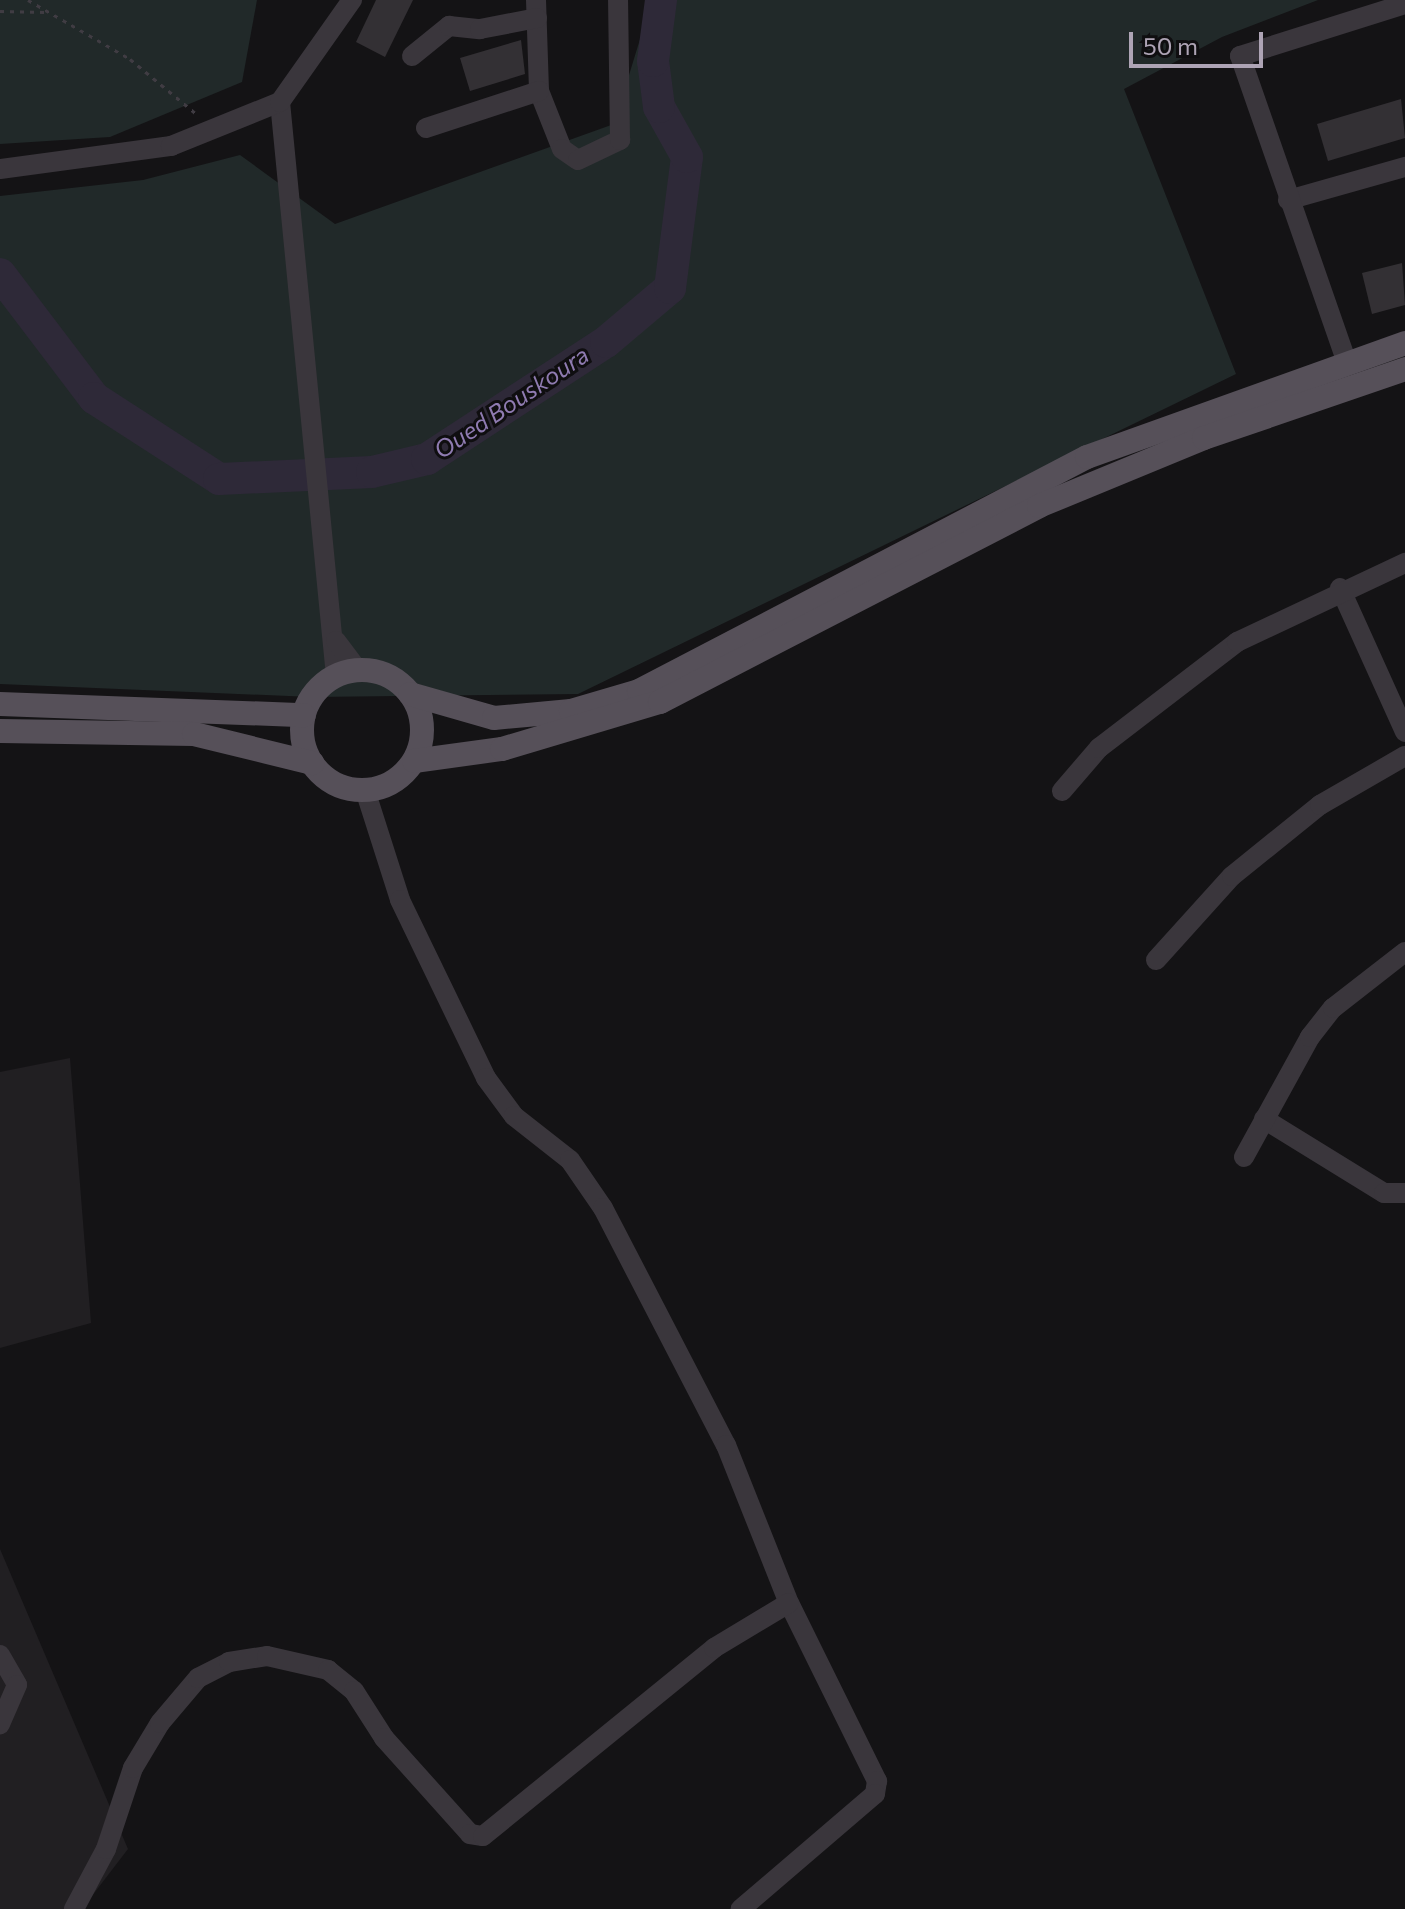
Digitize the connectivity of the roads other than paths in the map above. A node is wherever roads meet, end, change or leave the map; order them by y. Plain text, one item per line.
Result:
1 (352, 0) edge
2 (618, 0) edge
3 (1405, 4) edge
4 (536, 9) edge
5 (412, 56) dead end
6 (539, 91) junction
7 (280, 102) junction
8 (426, 128) dead end
9 (1405, 167) edge
10 (0, 169) edge
11 (1288, 200) junction
12 (1405, 343) edge
13 (1346, 360) junction
14 (1405, 369) edge
15 (1405, 563) edge
16 (1340, 588) junction
17 (347, 673) junction
18 (410, 694) junction
19 (0, 704) edge
20 (304, 715) junction
21 (0, 731) edge
22 (1405, 732) edge
23 (1405, 756) edge
24 (414, 761) junction
25 (312, 763) junction
26 (365, 790) junction
27 (1062, 791) dead end
28 (1405, 952) edge
29 (1156, 960) dead end
30 (1264, 1119) junction
31 (1244, 1157) dead end
32 (1405, 1193) edge
33 (789, 1603) junction
34 (0, 1655) edge
35 (0, 1724) edge
36 (74, 1909) edge
37 (741, 1909) edge

1 - 7 street
2 - 6 street
3 - 11 street
4 - 5 street
4 - 6 street
6 - 8 street
7 - 10 street
7 - 17 street
9 - 11 street
11 - 13 street
12 - 13 main road
13 - 18 main road
14 - 24 main road
15 - 16 street
16 - 22 street
16 - 27 street
17 - 18 main road
17 - 20 main road
18 - 24 main road
19 - 20 main road
20 - 25 main road
21 - 25 main road
23 - 29 street
24 - 26 main road
25 - 26 main road
26 - 33 street
28 - 30 street
30 - 31 street
30 - 32 street
33 - 36 street
33 - 37 street
34 - 35 street

